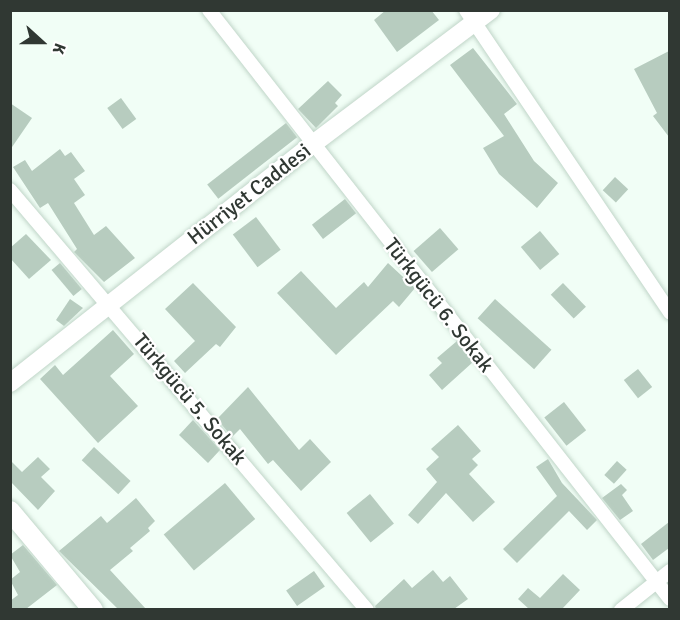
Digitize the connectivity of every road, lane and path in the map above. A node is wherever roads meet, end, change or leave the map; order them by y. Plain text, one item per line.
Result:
1 (209, 10) edge
2 (491, 10) edge
3 (471, 17) edge
4 (313, 144) junction
5 (10, 190) edge
6 (110, 303) junction
7 (669, 313) edge
8 (10, 383) edge
9 (10, 511) edge
10 (669, 571) edge
11 (656, 582) junction
12 (669, 599) edge
13 (93, 609) edge
14 (367, 609) edge
15 (621, 609) edge

1 - 4 street, Türkgücü 6. Sokak
2 - 3 street, Hürriyet Caddesi
3 - 4 street, Hürriyet Caddesi
3 - 7 street
4 - 6 street, Hürriyet Caddesi
4 - 11 street, Türkgücü 6. Sokak
5 - 6 street, Türkgücü 5. Sokak
6 - 8 street, Hürriyet Caddesi
6 - 14 street, Türkgücü 5. Sokak
9 - 13 main road
10 - 11 street
11 - 12 street, Türkgücü 6. Sokak
11 - 15 street

